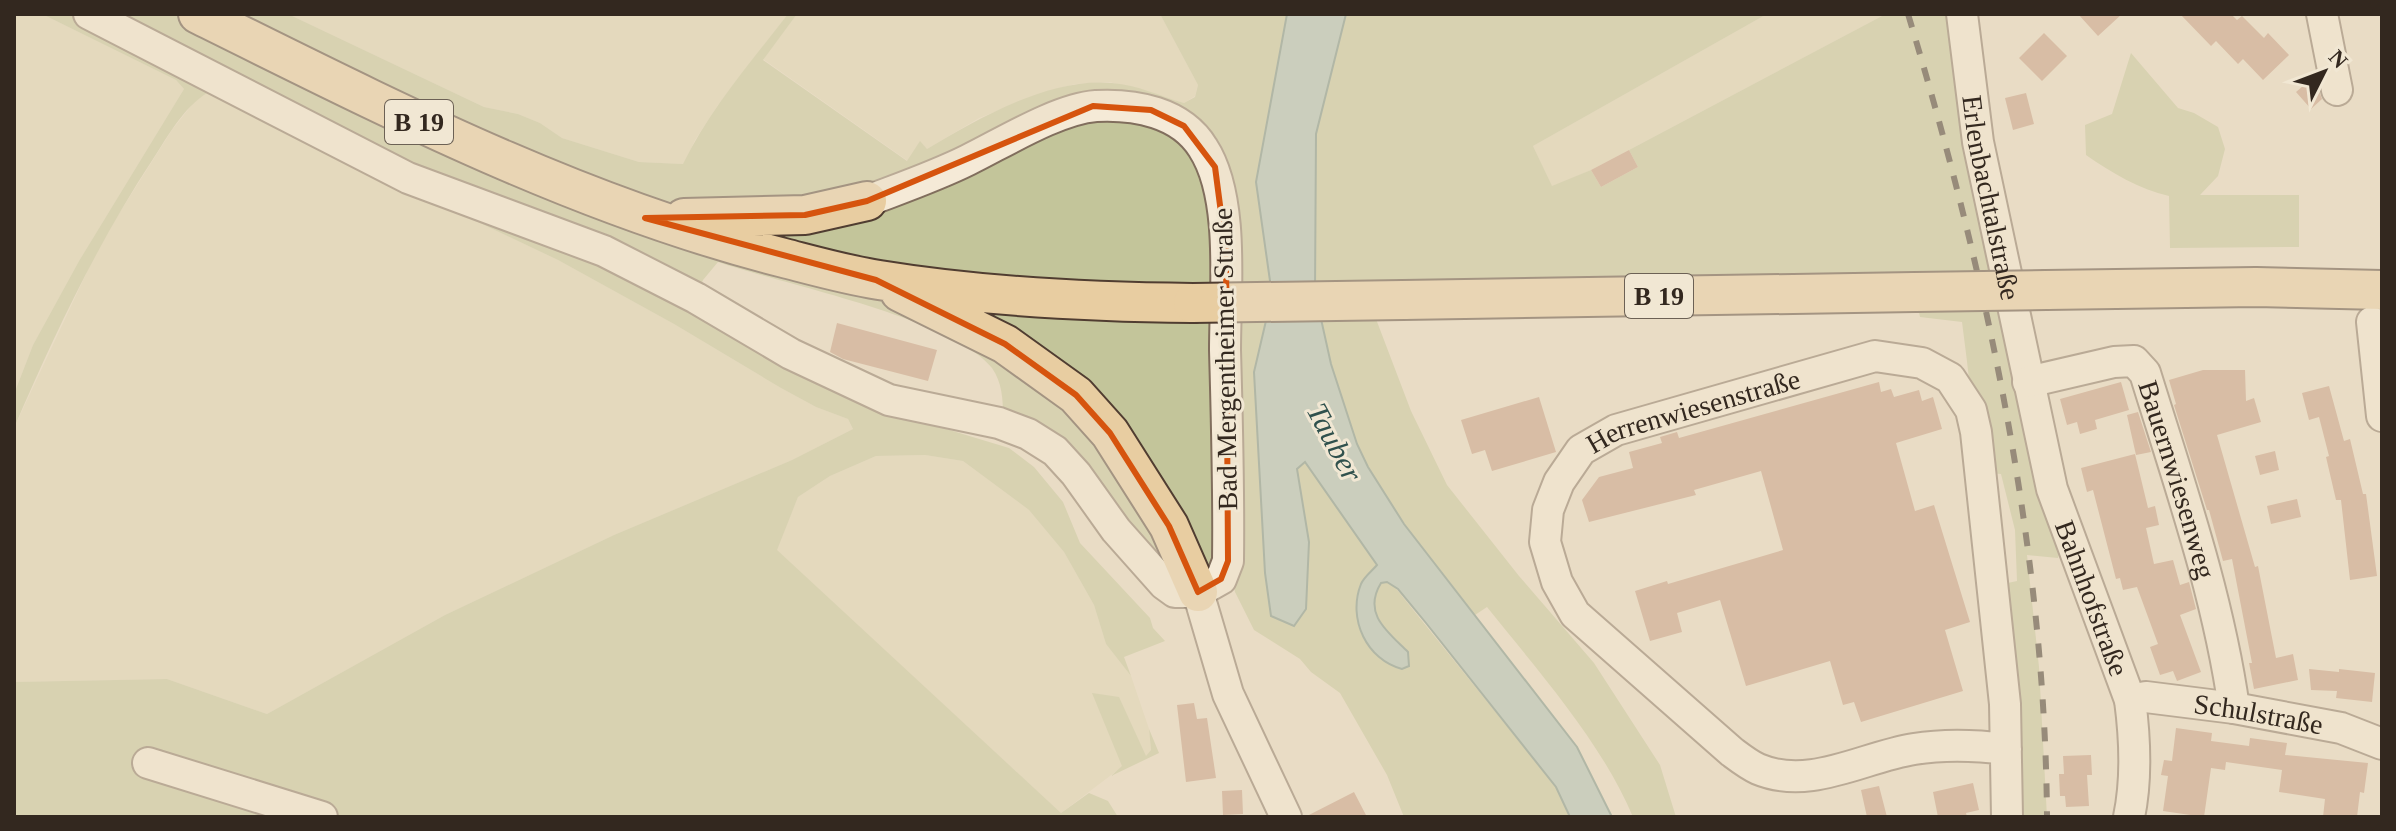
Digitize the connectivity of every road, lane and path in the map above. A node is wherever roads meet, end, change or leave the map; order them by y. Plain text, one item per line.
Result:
1 (89, 14) edge
2 (198, 14) edge
3 (1962, 14) edge
4 (2322, 14) edge
5 (2337, 90) dead end
6 (867, 201) joint
7 (645, 218) junction
8 (876, 280) junction
9 (2369, 300) edge
10 (2028, 382) junction
11 (2382, 416) edge
12 (1198, 592) junction
13 (2130, 700) junction
14 (2234, 708) junction
15 (2382, 744) edge
16 (2006, 749) junction
17 (148, 763) dead end
18 (322, 817) edge
19 (1286, 817) edge
20 (2007, 817) edge
21 (2129, 817) edge

1 - 12 street
2 - 7 main road, B 19
3 - 10 street, Erlenbachtalstraße
4 - 5 street
6 - 7 main road
6 - 12 street, Bad Mergentheimer Straße
7 - 8 main road, B 19
8 - 9 main road, B 19, bridge
8 - 12 main road
9 - 11 street
10 - 13 street, Bahnhofstraße
10 - 14 street, Bauernwiesenweg
12 - 19 street
13 - 14 street, Schulstraße
13 - 21 street, Bahnhofstraße
14 - 15 street, Schulstraße
16 - 16 street, Herrenwiesenstraße
16 - 20 street, Herrenwiesenstraße
17 - 18 street

